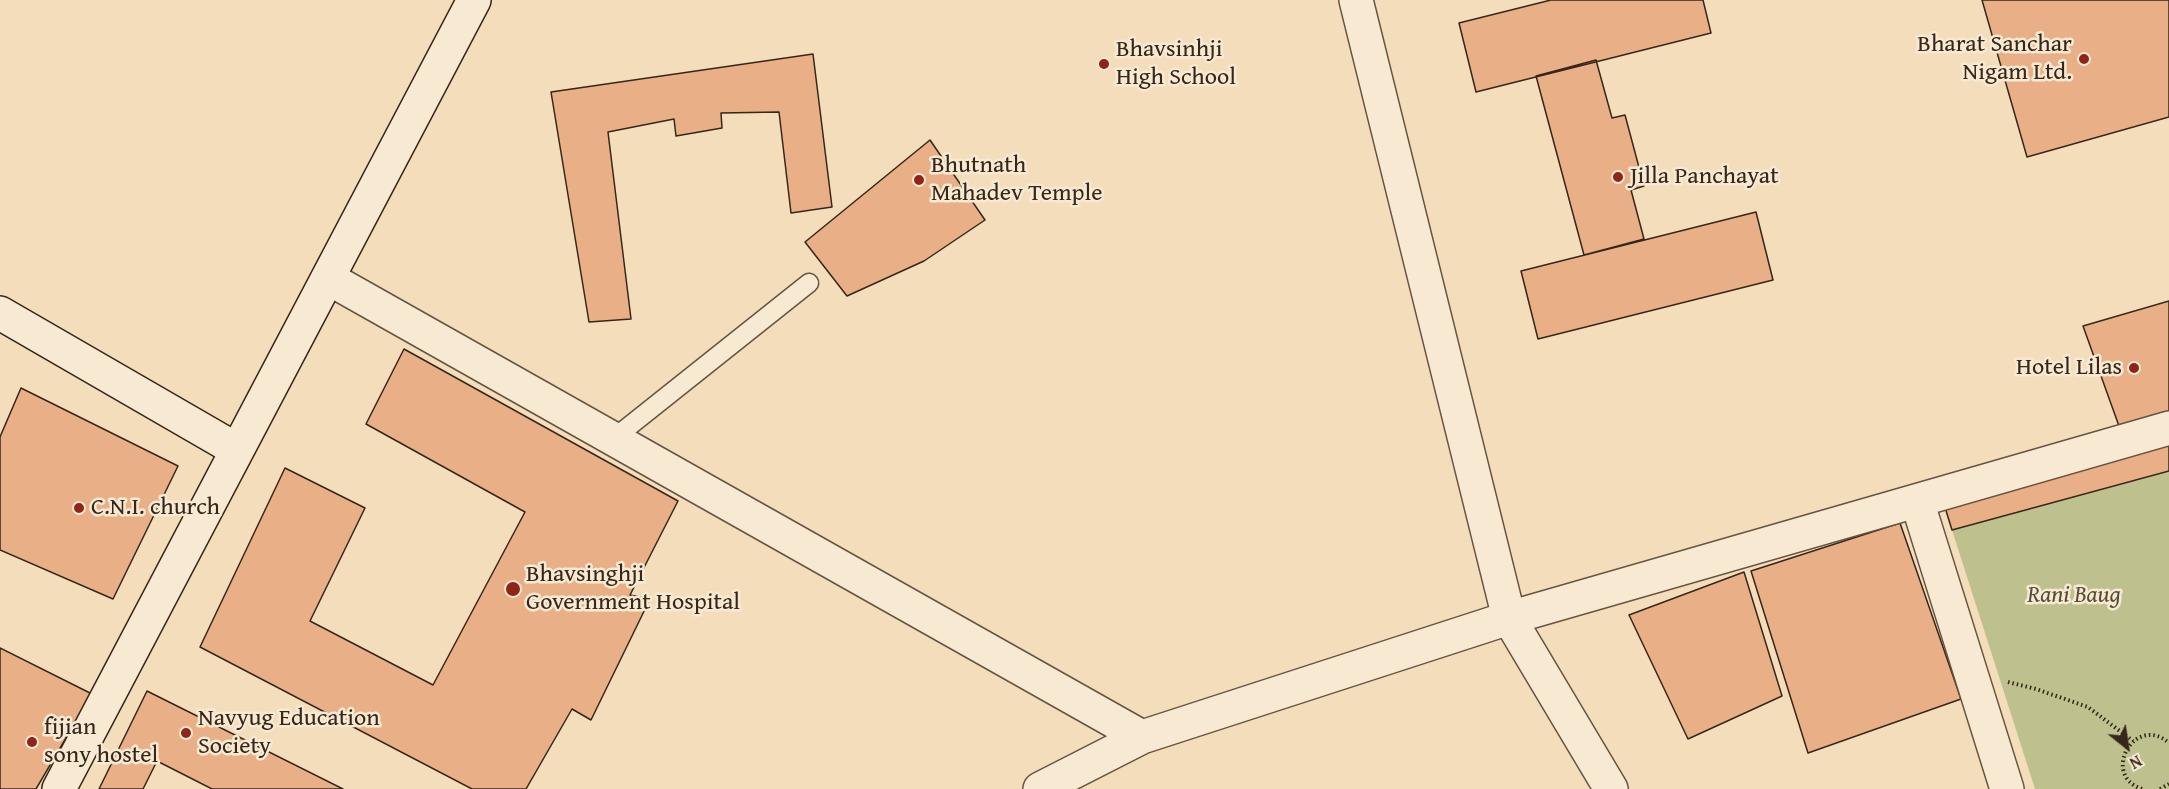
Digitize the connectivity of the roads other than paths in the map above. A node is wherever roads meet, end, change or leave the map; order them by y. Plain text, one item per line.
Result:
1 (474, 0) edge
2 (1356, 0) edge
3 (328, 278) junction
4 (809, 283) dead end
5 (0, 313) edge
6 (2169, 428) edge
7 (613, 439) junction
8 (237, 450) junction
9 (1917, 501) junction
10 (1509, 618) junction
11 (1142, 737) junction
12 (59, 789) edge
13 (1040, 789) edge
14 (1611, 789) edge
15 (2007, 789) edge

1 - 3 street
2 - 10 street
3 - 7 street
3 - 8 street
4 - 7 lane
5 - 8 street
6 - 9 street
7 - 11 street
8 - 12 street
9 - 10 street
9 - 15 street
10 - 11 street
10 - 14 street
11 - 13 street

